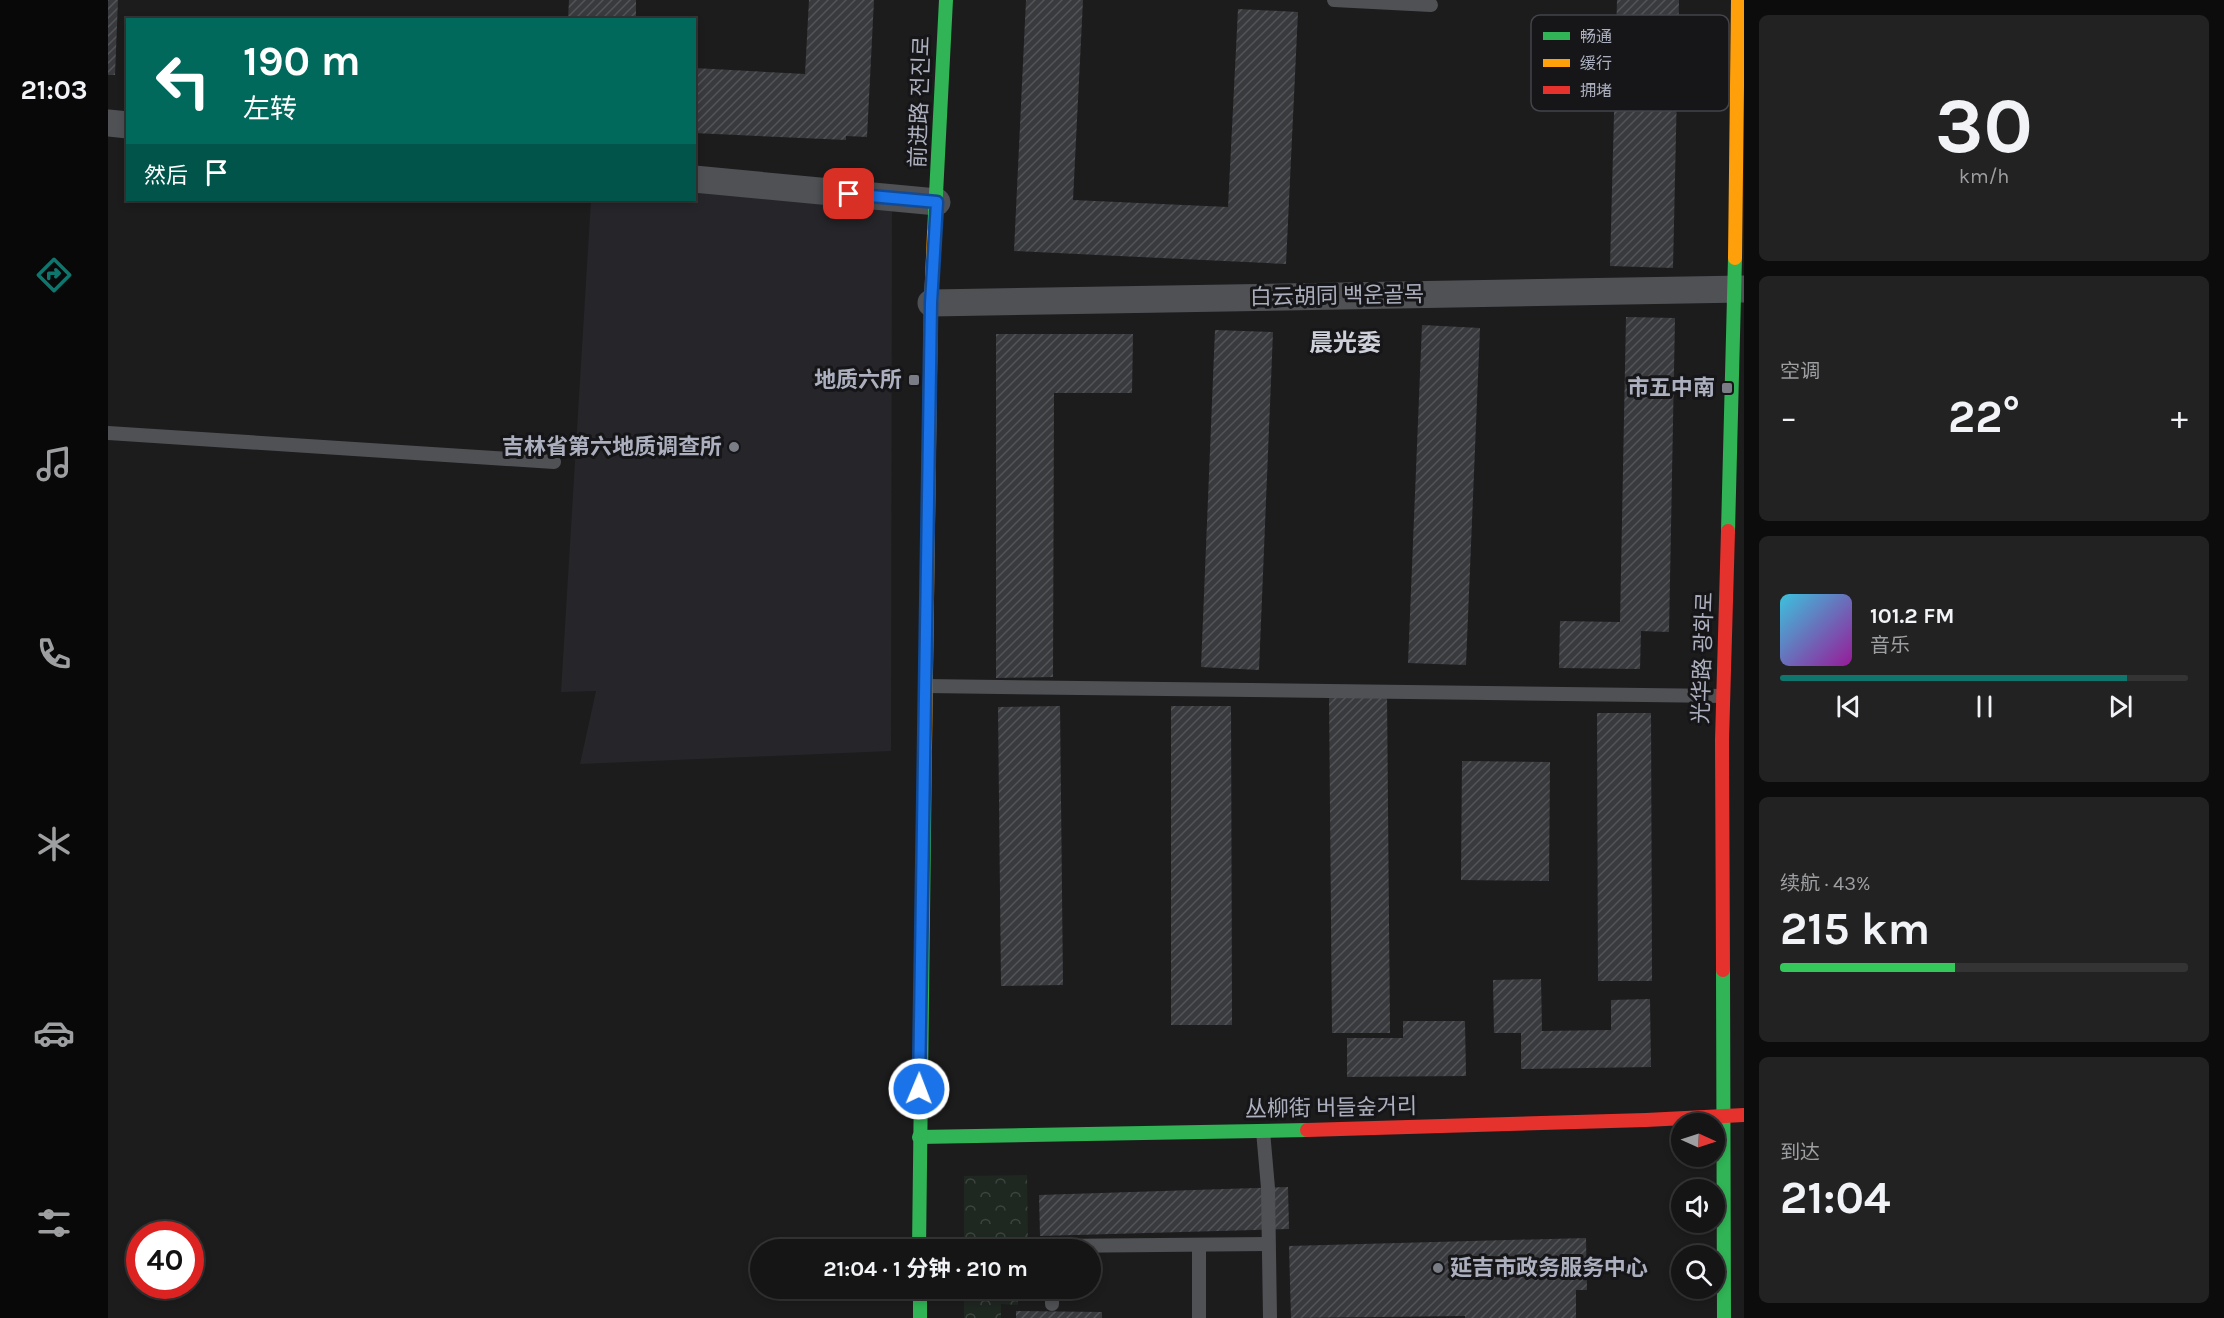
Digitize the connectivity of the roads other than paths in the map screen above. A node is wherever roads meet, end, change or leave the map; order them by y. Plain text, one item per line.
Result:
1 (946, 0) edge
2 (1334, 0) edge
3 (1738, 0) edge
4 (1431, 5) dead end
5 (108, 123) edge
6 (126, 125) edge
7 (696, 179) edge
8 (937, 202) junction
9 (1739, 289) edge
10 (931, 303) junction
11 (108, 433) edge
12 (554, 462) dead end
13 (926, 686) junction
14 (1723, 696) junction
15 (1722, 1113) edge
16 (1744, 1115) edge
17 (1725, 1116) edge
18 (1671, 1119) edge
19 (1263, 1131) junction
20 (918, 1137) junction
21 (1723, 1167) edge
22 (919, 1239) edge
23 (1269, 1244) junction
24 (1199, 1245) junction
25 (1101, 1246) edge
26 (920, 1299) edge
27 (1052, 1299) edge
28 (1052, 1304) dead end
29 (920, 1318) edge
30 (1199, 1318) edge
31 (1270, 1318) edge
32 (1724, 1318) edge

1 - 8 street, 前进路 전진로
2 - 4 lane
3 - 9 street, 光华路 광화로
5 - 6 street
7 - 8 street
8 - 10 street, 前进路 전진로
9 - 10 street, 白云胡同 백운골목
9 - 14 street, 光华路 광화로
10 - 13 street, 前进路 전진로
11 - 12 lane
13 - 14 lane
13 - 20 street, 前进路 전진로
14 - 15 street, 光华路 광화로
16 - 17 street, 丛柳街 버들숲거리
18 - 19 street, 丛柳街 버들숲거리
19 - 20 street, 丛柳街 버들숲거리
19 - 23 lane
20 - 22 street, 前进路 전진로
21 - 32 street, 光华路 광화로
23 - 24 lane
23 - 31 lane
24 - 25 lane
24 - 30 lane
26 - 29 street
27 - 28 lane

